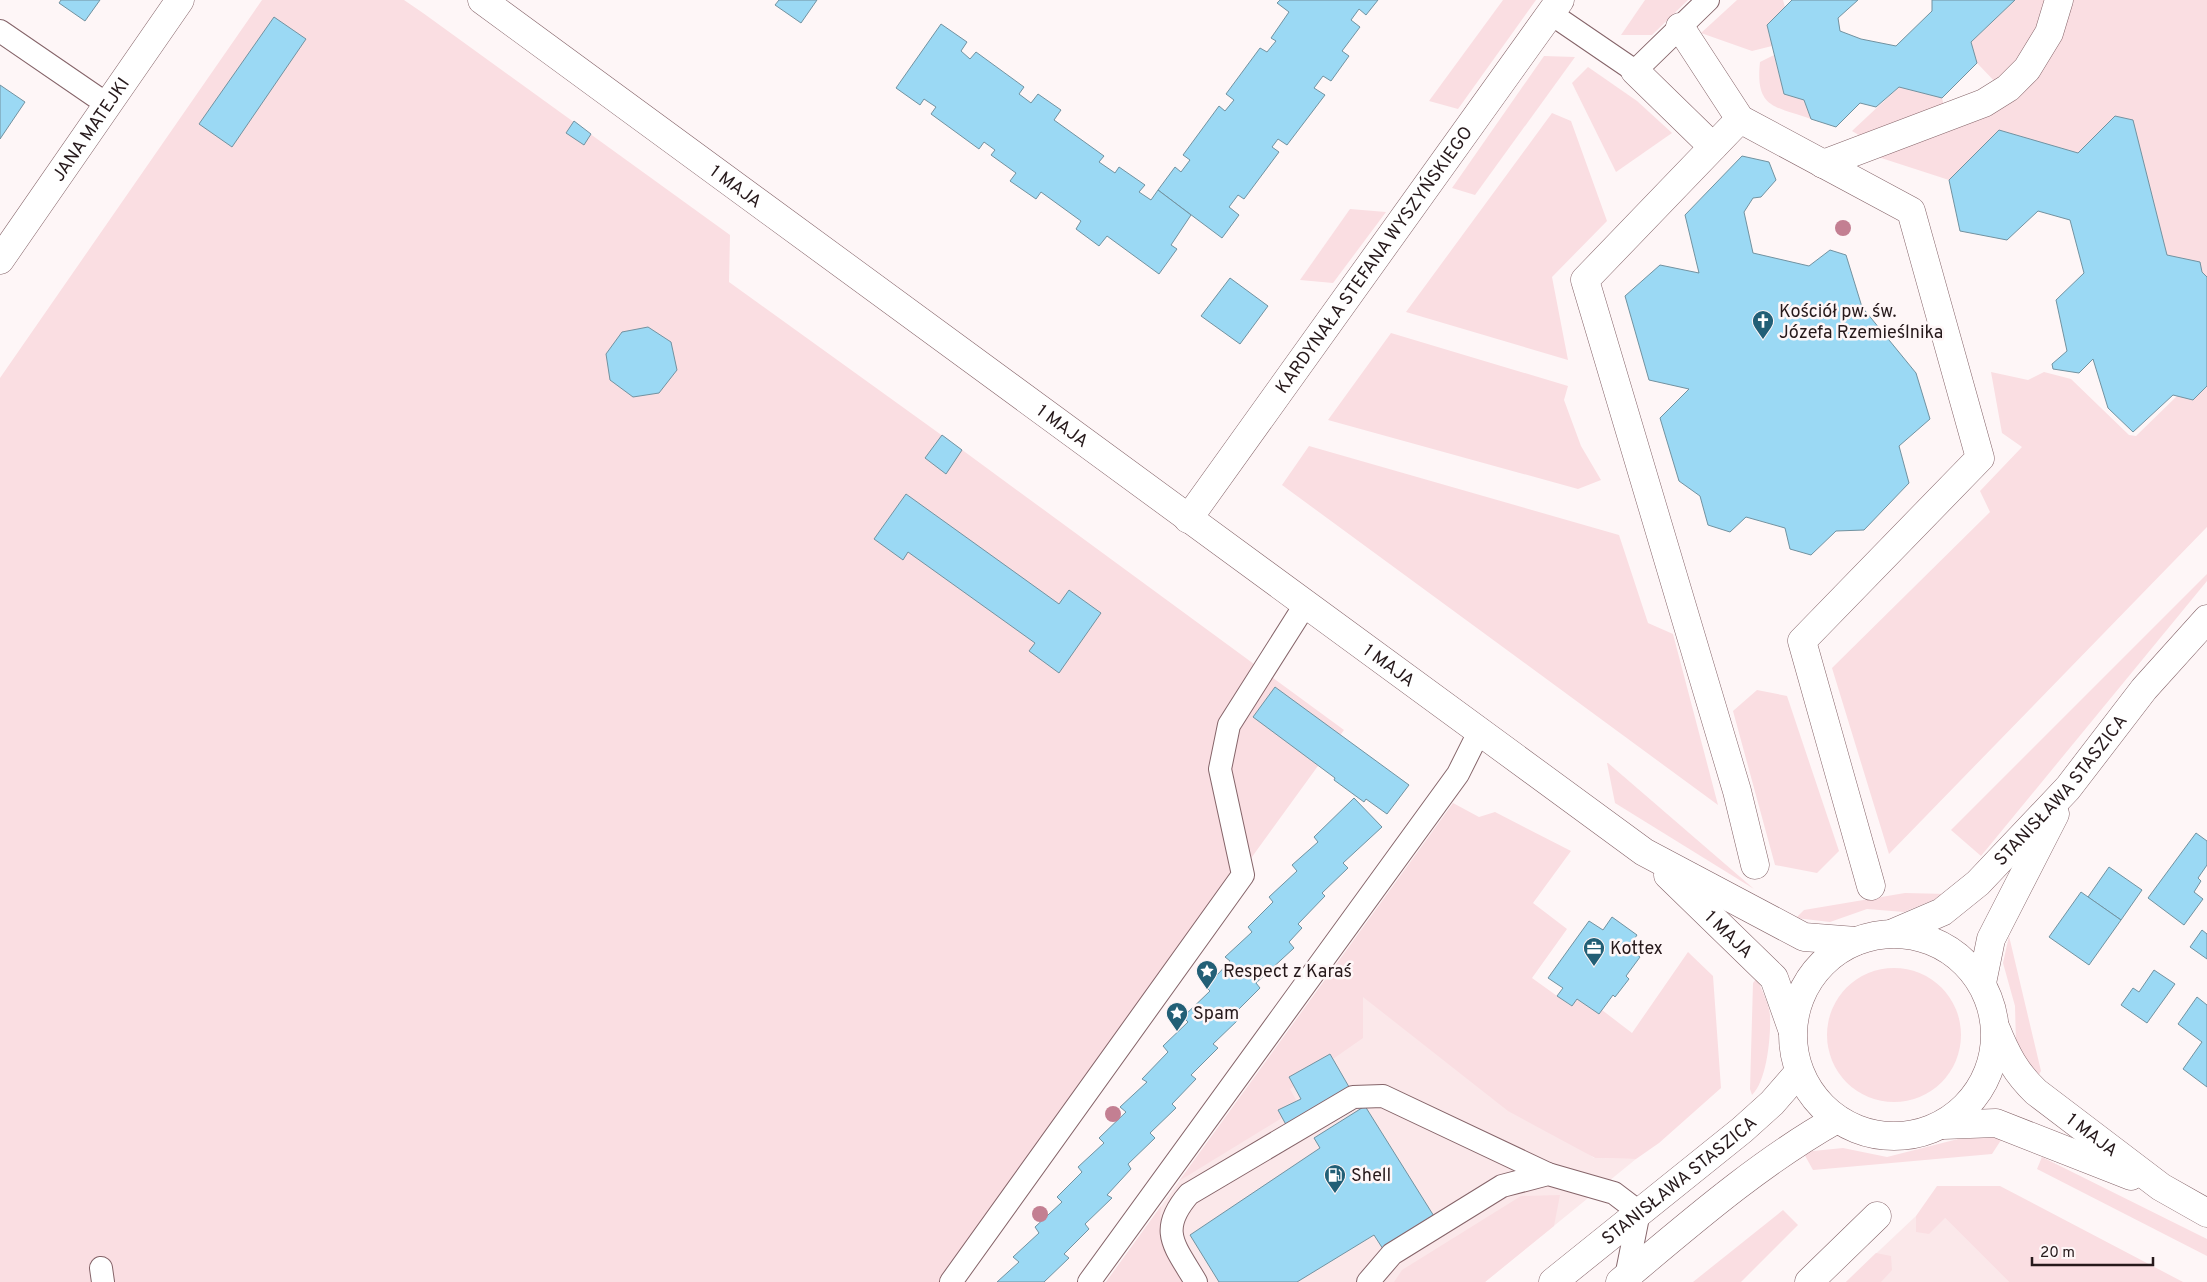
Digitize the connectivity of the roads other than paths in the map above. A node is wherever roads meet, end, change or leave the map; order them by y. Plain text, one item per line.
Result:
1 (180, 0) edge
2 (482, 0) edge
3 (1708, 0) edge
4 (2059, 0) edge
5 (1555, 7) edge
6 (1680, 27) junction
7 (0, 31) edge
8 (1635, 70) junction
9 (108, 105) junction
10 (1740, 119) junction
11 (1713, 147) junction
12 (1823, 164) junction
13 (0, 260) edge
14 (1188, 519) junction
15 (1305, 605) junction
16 (2207, 619) edge
17 (1478, 732) junction
18 (2068, 788) junction
19 (1644, 852) junction
20 (1755, 865) dead end
21 (1871, 886) dead end
22 (1891, 933) junction
23 (1856, 941) junction
24 (1982, 983) junction
25 (1996, 1029) junction
26 (1793, 1031) junction
27 (1799, 1072) junction
28 (1837, 1119) junction
29 (1943, 1125) junction
30 (1548, 1174) junction
31 (2161, 1187) junction
32 (1639, 1212) junction
33 (2207, 1214) edge
34 (1877, 1216) dead end
35 (1623, 1280) edge
36 (951, 1282) edge
37 (1089, 1282) edge
38 (1196, 1282) edge
39 (1368, 1282) edge
40 (1553, 1282) edge
41 (1810, 1282) edge

1 - 9 street, JANA MATEJKI
2 - 14 street, 1 MAJA
3 - 6 lane
4 - 12 street
5 - 8 lane
5 - 14 street, KARDYNAŁA STEFANA WYSZYŃSKIEGO
6 - 8 lane
6 - 10 street
7 - 9 lane
8 - 11 street
9 - 13 street, JANA MATEJKI
10 - 11 street
10 - 12 street
11 - 20 street
12 - 21 street
14 - 15 street, 1 MAJA
15 - 17 street, 1 MAJA
15 - 36 lane
16 - 18 street, STANISŁAWA STASZICA
17 - 19 street, 1 MAJA
17 - 37 lane
18 - 22 street, STANISŁAWA STASZICA
18 - 24 street
19 - 23 street, 1 MAJA
19 - 26 street, 1 MAJA
22 - 23 street
22 - 24 street
23 - 26 street
24 - 25 street
25 - 29 street
25 - 31 street, 1 MAJA
26 - 27 street
27 - 28 street
27 - 32 street, STANISŁAWA STASZICA
28 - 29 street
28 - 35 street
29 - 31 street, 1 MAJA
30 - 32 lane
30 - 38 lane
30 - 39 lane
31 - 33 street, 1 MAJA
32 - 35 lane
32 - 40 street, STANISŁAWA STASZICA
34 - 41 street

